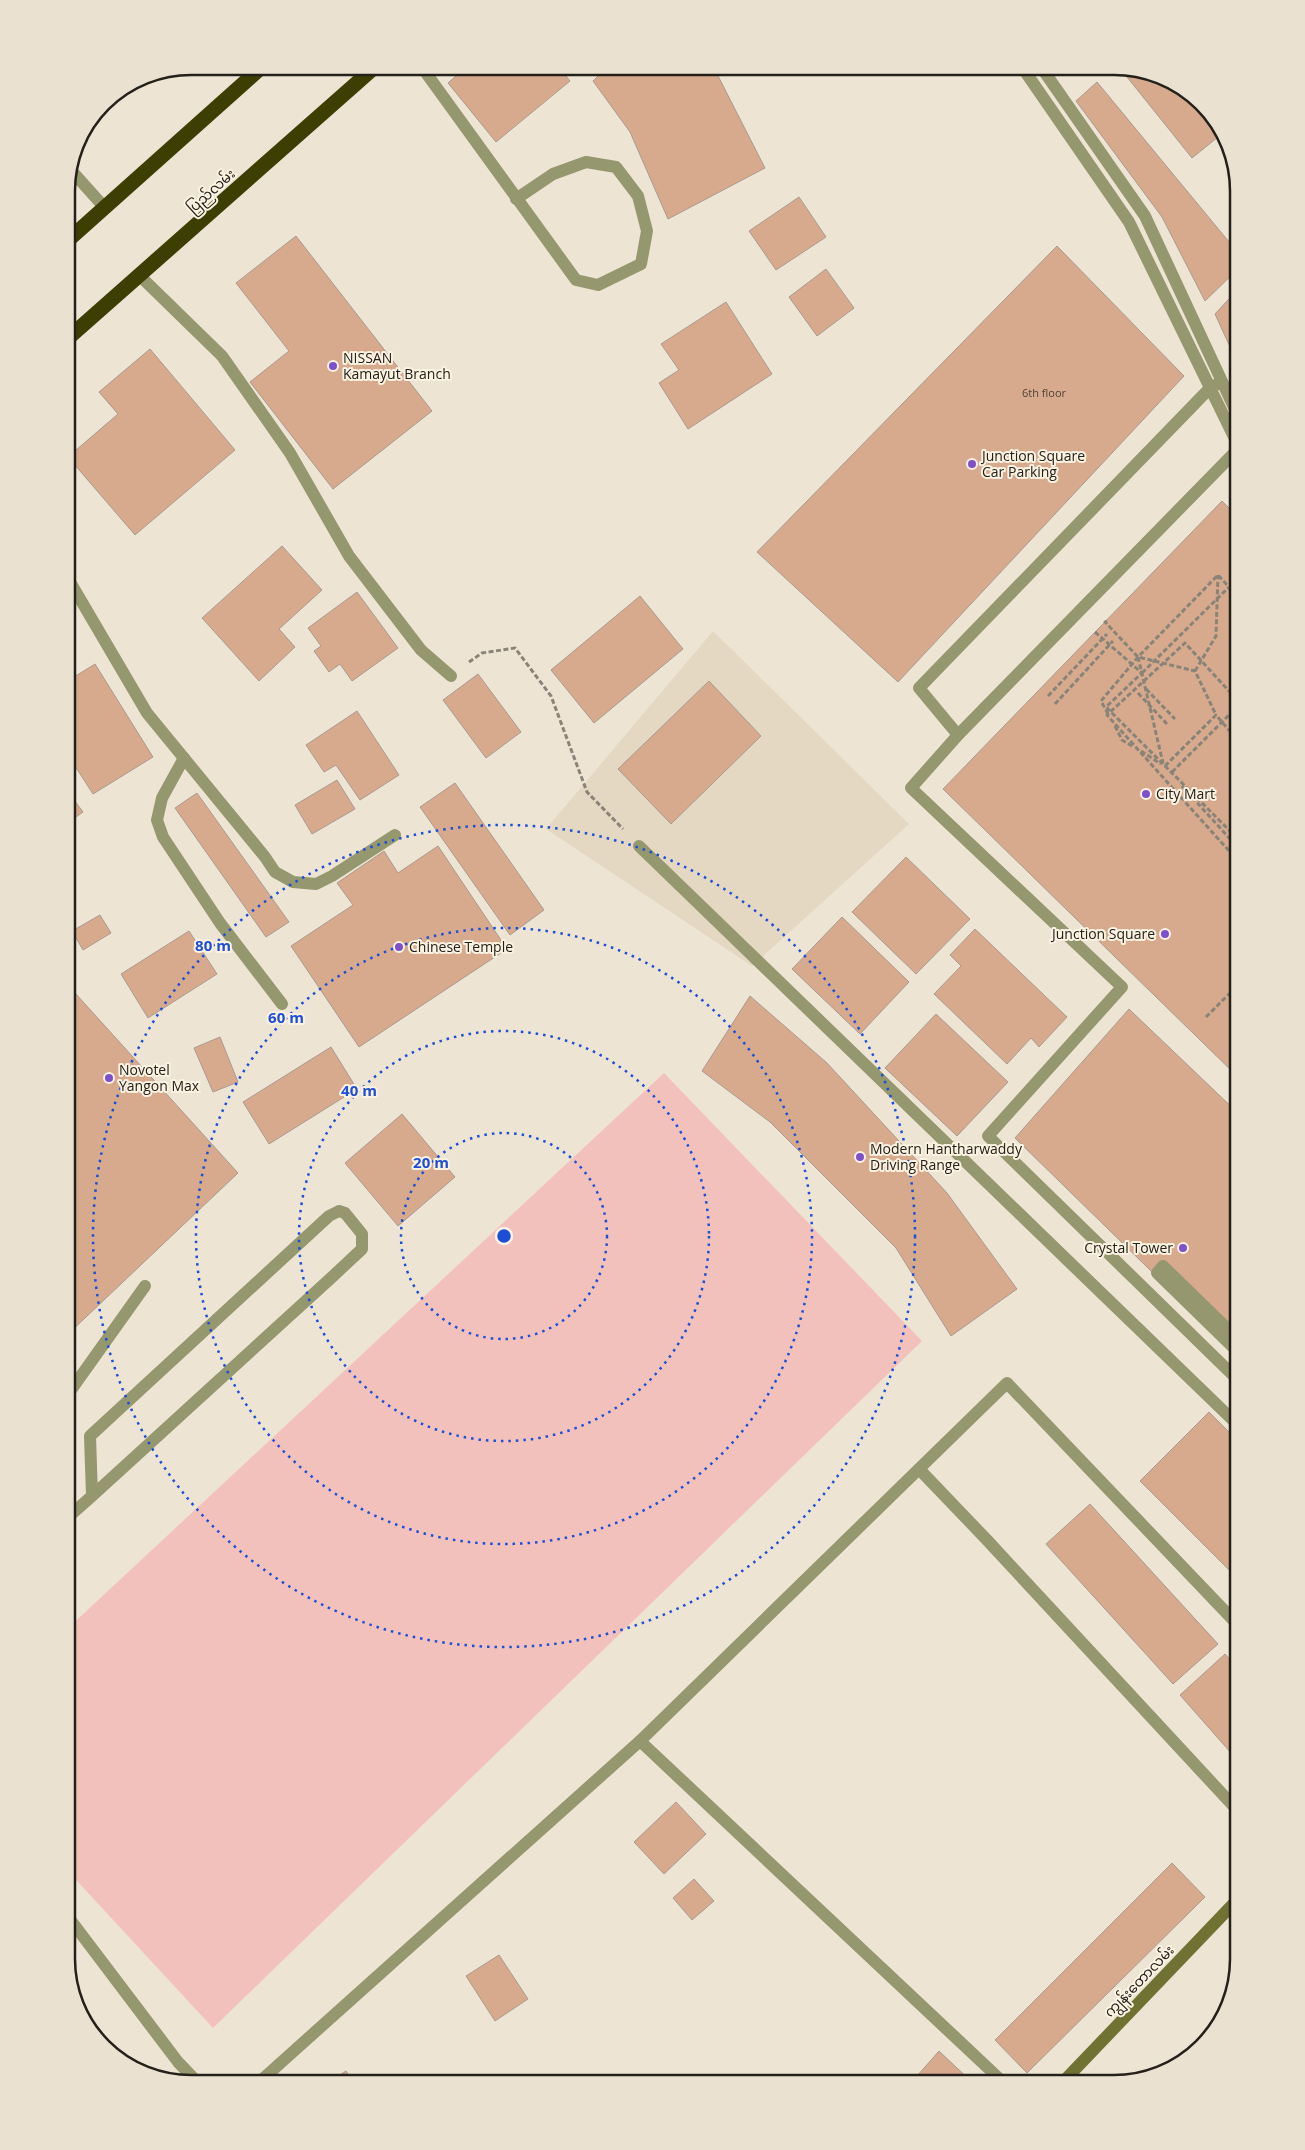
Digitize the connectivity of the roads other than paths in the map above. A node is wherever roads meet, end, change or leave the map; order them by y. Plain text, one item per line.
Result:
1 (251, 75) edge
2 (366, 75) edge
3 (427, 75) edge
4 (1028, 75) edge
5 (1047, 75) edge
6 (76, 176) edge
7 (516, 199) junction
8 (105, 208) junction
9 (75, 234) edge
10 (140, 276) junction
11 (75, 332) edge
12 (1216, 385) junction
13 (1230, 405) edge
14 (1230, 423) edge
15 (1230, 457) edge
16 (75, 591) edge
17 (451, 676) road end
18 (958, 734) junction
19 (184, 758) junction
20 (395, 835) dead end
21 (639, 846) road end
22 (282, 1004) dead end
23 (145, 1286) dead end
24 (1230, 1331) edge
25 (1230, 1343) edge
26 (1230, 1372) edge
27 (75, 1384) edge
28 (1230, 1417) edge
29 (919, 1469) junction
30 (92, 1496) junction
31 (75, 1512) edge
32 (1230, 1617) edge
33 (640, 1741) junction
34 (1230, 1802) edge
35 (1230, 1907) edge
36 (75, 1926) edge
37 (190, 2075) edge
38 (268, 2075) edge
39 (995, 2075) edge
40 (1070, 2075) edge

1 - 8 highway
2 - 10 highway, ပြည်လမ်း
3 - 7 street
4 - 12 street
5 - 12 street
6 - 8 street
7 - 7 street
8 - 9 highway
10 - 11 highway, ပြည်လမ်း
10 - 17 street
12 - 13 street
12 - 14 street
12 - 18 street
15 - 18 street
16 - 19 street
18 - 26 street
19 - 20 street
19 - 22 street
21 - 28 street
23 - 27 street
24 - 25 street
29 - 32 street
29 - 33 street
29 - 34 street
30 - 30 street
30 - 31 street
33 - 38 street
33 - 39 street
35 - 40 street, ကျွန်းတောလမ်း
36 - 37 street

